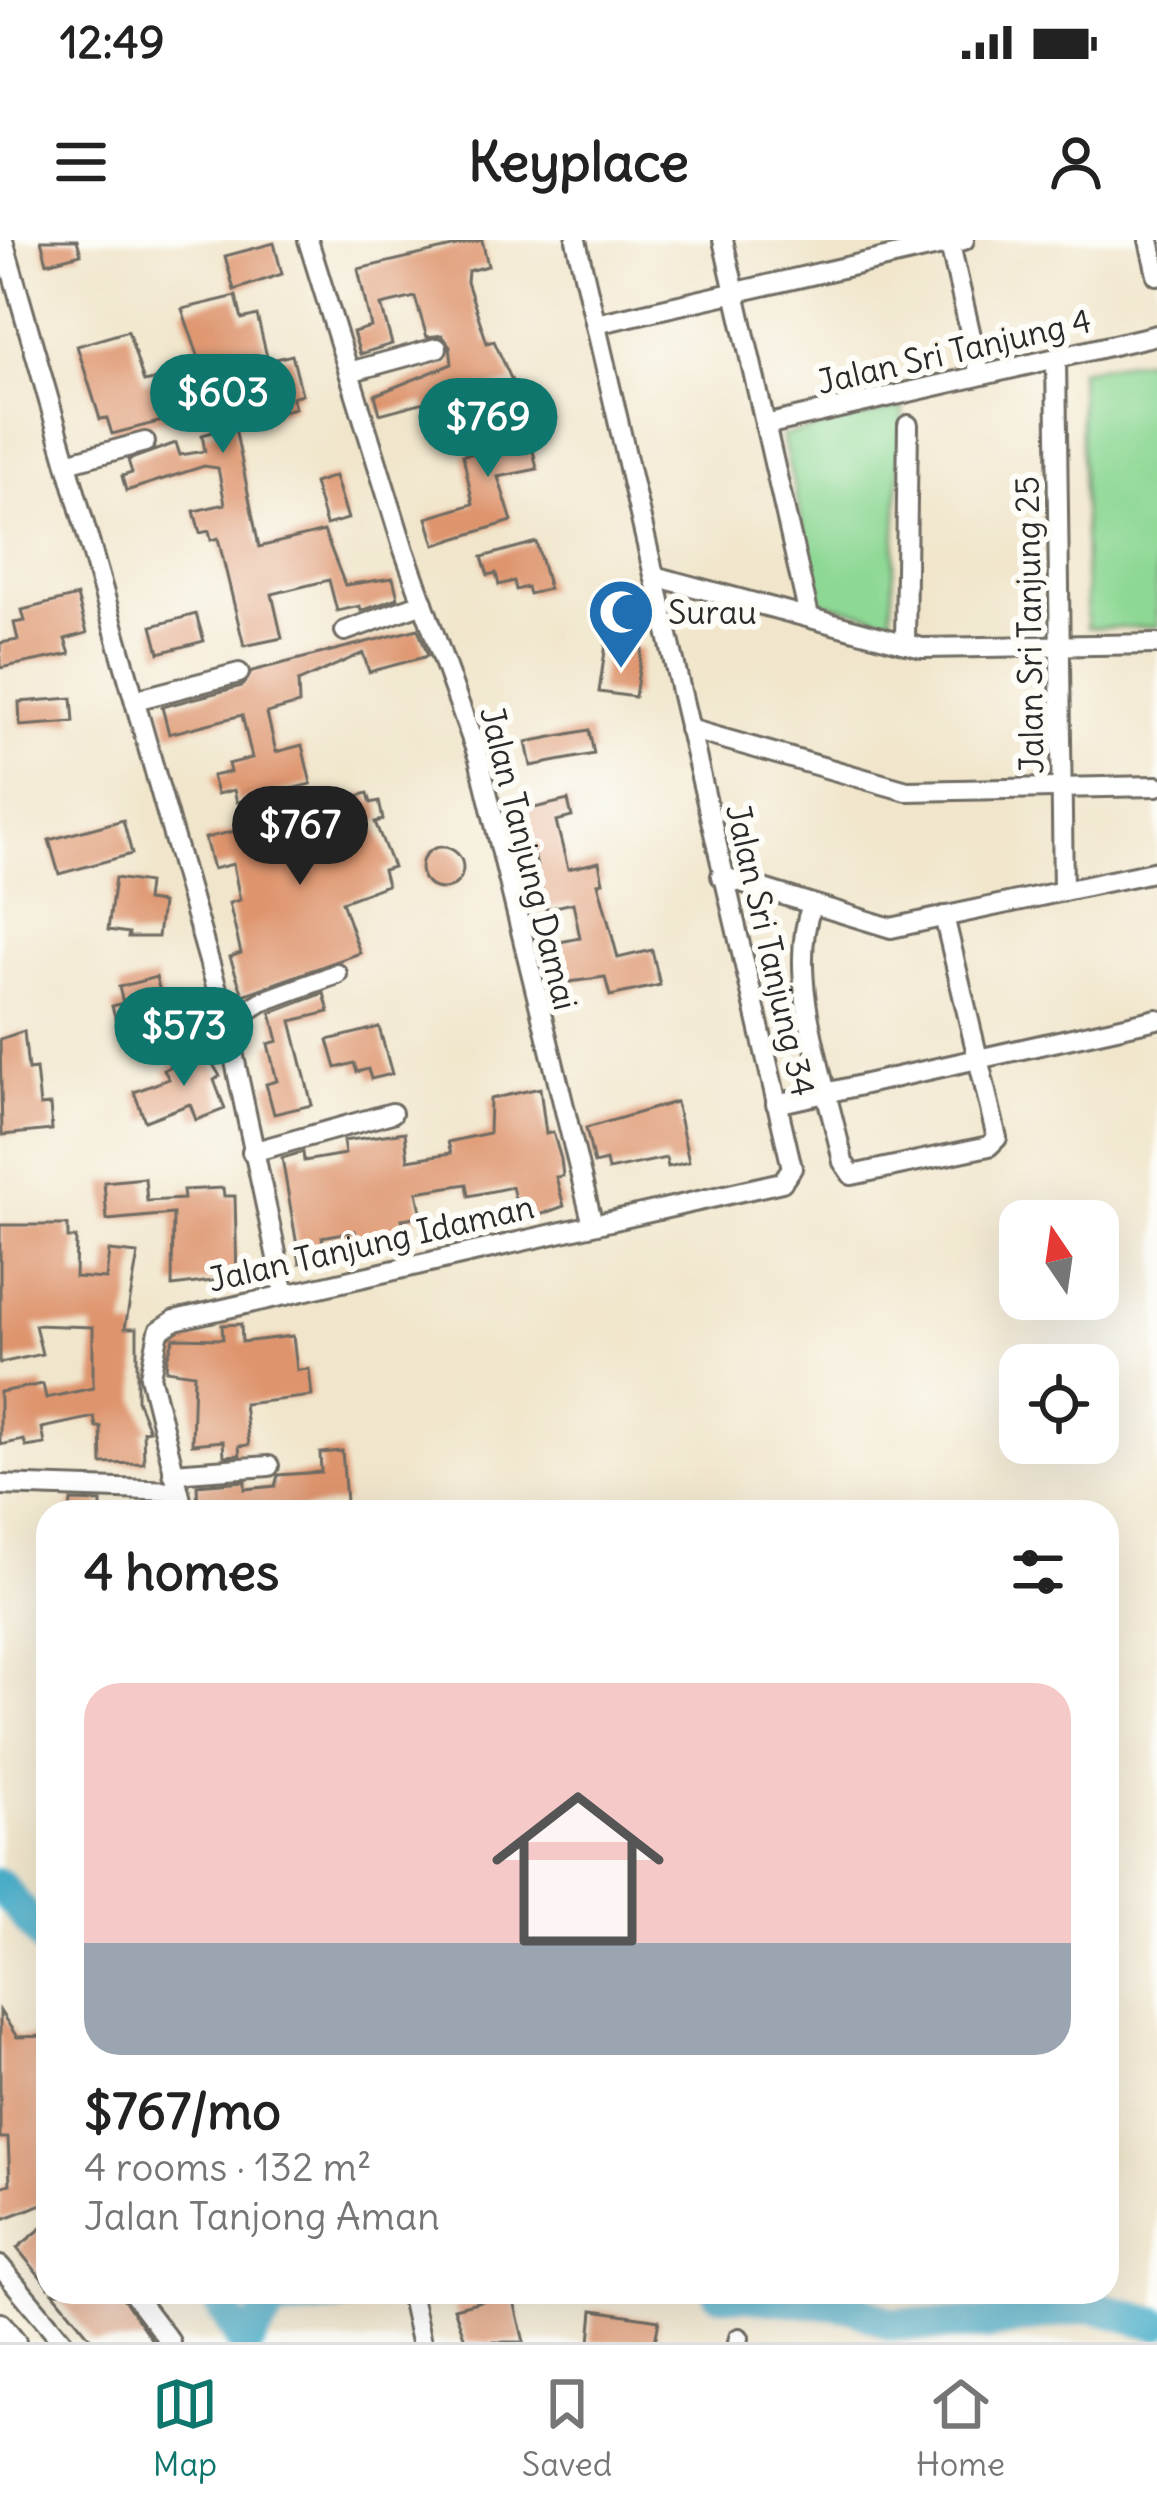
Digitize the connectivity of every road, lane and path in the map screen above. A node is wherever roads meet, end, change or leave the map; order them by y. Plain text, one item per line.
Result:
1 (3, 240) edge
2 (308, 240) edge
3 (576, 240) edge
4 (723, 240) edge
5 (1149, 240) edge
6 (954, 241) edge
7 (1157, 275) edge
8 (735, 292) junction
9 (596, 324) junction
10 (1157, 335) edge
11 (437, 348) dead end
12 (1056, 358) junction
13 (349, 372) junction
14 (980, 375) junction
15 (765, 424) junction
16 (908, 425) dead end
17 (145, 442) dead end
18 (67, 463) junction
19 (654, 576) junction
20 (423, 603) junction
21 (809, 616) junction
22 (345, 631) dead end
23 (905, 644) junction
24 (1157, 644) edge
25 (1059, 649) junction
26 (239, 673) dead end
27 (135, 700) junction
28 (689, 729) junction
29 (1157, 786) edge
30 (1061, 787) junction
31 (1157, 871) edge
32 (722, 876) junction
33 (1063, 891) junction
34 (812, 904) junction
35 (944, 916) junction
36 (337, 974) dead end
37 (1157, 1019) edge
38 (227, 1024) junction
39 (978, 1060) junction
40 (829, 1093) junction
41 (776, 1104) junction
42 (392, 1113) dead end
43 (252, 1152) junction
44 (782, 1182) joint
45 (592, 1222) junction
46 (285, 1294) junction
47 (269, 1466) dead end
48 (175, 1482) junction
49 (0, 1486) edge
50 (180, 1500) edge
51 (0, 2266) edge
52 (141, 2304) edge
53 (413, 2304) edge
54 (0, 2326) edge
55 (13, 2342) edge
56 (63, 2342) edge
57 (170, 2342) edge
58 (421, 2342) edge

1 - 18 street
2 - 13 street, Jalan Tanjung Damai
3 - 9 street, Jalan Sri Tanjung 34
4 - 8 street
5 - 7 street
6 - 8 street
6 - 14 street
8 - 9 street
8 - 15 street
9 - 19 street, Jalan Sri Tanjung 34
10 - 12 street, Jalan Sri Tanjung 4
11 - 13 street
12 - 14 street, Jalan Sri Tanjung 4
12 - 25 street, Jalan Sri Tanjung 25
13 - 20 street, Jalan Tanjung Damai
14 - 15 street, Jalan Sri Tanjung 4
15 - 21 street
16 - 23 street
17 - 18 street
18 - 27 street
19 - 21 street
19 - 28 street, Jalan Sri Tanjung 34
20 - 22 street
20 - 45 street, Jalan Tanjung Damai
21 - 23 street
23 - 25 street
24 - 25 street
25 - 30 street, Jalan Sri Tanjung 25
26 - 27 street
27 - 38 street
28 - 30 street
28 - 32 street, Jalan Sri Tanjung 34
29 - 30 street
30 - 33 street, Jalan Sri Tanjung 25
31 - 33 street
32 - 34 street
32 - 41 street, Jalan Sri Tanjung 34
33 - 35 street
34 - 35 street
34 - 40 street
35 - 39 street
36 - 38 street
37 - 39 street
38 - 43 street
39 - 40 street
39 - 40 street
40 - 41 street
41 - 44 street, Jalan Sri Tanjung 34
42 - 43 street
43 - 46 street
44 - 45 street, Jalan Tanjung Idaman
45 - 46 street, Jalan Tanjung Idaman
46 - 48 street, Jalan Tanjung Idaman
47 - 48 street
48 - 49 street
48 - 50 street, Jalan Tanjung Idaman
51 - 56 street
52 - 57 street
53 - 58 street
54 - 55 main road

